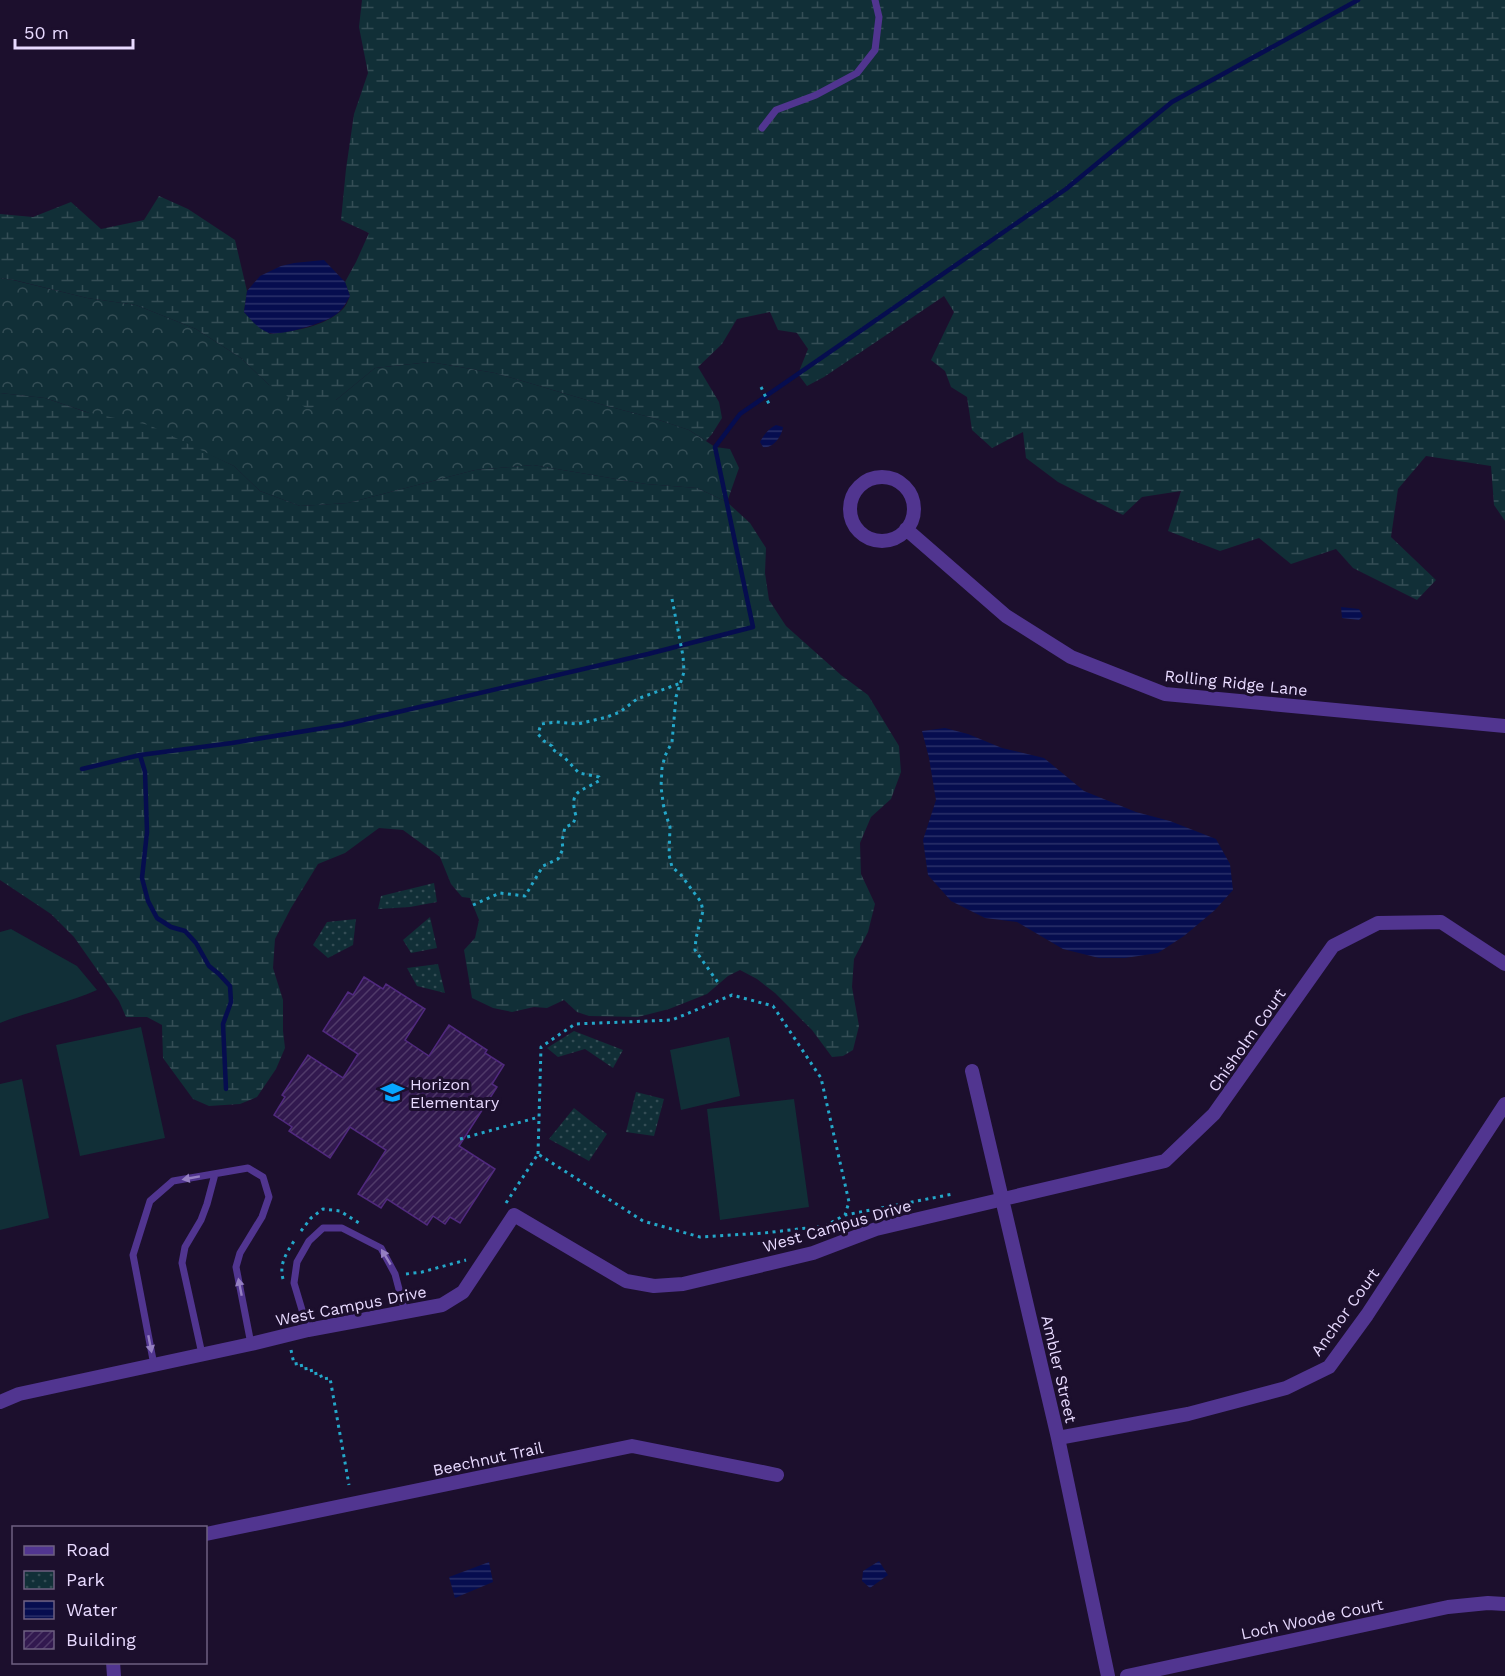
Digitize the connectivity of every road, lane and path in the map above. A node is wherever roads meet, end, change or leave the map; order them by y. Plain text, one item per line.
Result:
1 (874, 0) edge
2 (762, 128) dead end
3 (761, 387) dead end
4 (770, 406) dead end
5 (906, 529) junction
6 (672, 599) dead end
7 (681, 683) junction
8 (1505, 726) edge
9 (473, 905) dead end
10 (1505, 964) edge
11 (719, 984) dead end
12 (972, 1071) dead end
13 (1505, 1104) edge
14 (539, 1117) junction
15 (460, 1139) dead end
16 (538, 1154) junction
17 (215, 1174) junction
18 (957, 1194) dead end
19 (1001, 1199) junction
20 (502, 1209) dead end
21 (845, 1215) junction
22 (359, 1223) dead end
23 (472, 1257) dead end
24 (404, 1268) dead end
25 (283, 1281) dead end
26 (405, 1312) junction
27 (308, 1330) junction
28 (288, 1335) junction
29 (251, 1344) junction
30 (202, 1354) junction
31 (154, 1365) junction
32 (0, 1402) edge
33 (1058, 1438) junction
34 (777, 1475) dead end
35 (349, 1485) dead end
36 (207, 1534) edge
37 (1505, 1604) edge
38 (1108, 1676) edge
39 (1127, 1676) edge

1 - 2 lane
3 - 4 path
5 - 5 street
5 - 8 street, Rolling Ridge Lane
6 - 7 path
7 - 9 path
7 - 11 path
10 - 19 street, Chisholm Court
12 - 19 street, Ambler Street
13 - 33 street, Anchor Court
14 - 15 path
14 - 16 path
14 - 21 path
16 - 20 path
16 - 21 path
29 -> 17 lane
17 - 30 lane
17 -> 31 lane
18 - 21 path
19 - 26 street, West Campus Drive
19 - 33 street, Ambler Street
22 - 25 path
23 - 24 path
26 - 27 street, West Campus Drive
26 -> 27 lane
27 - 28 street, West Campus Drive
28 - 29 street, West Campus Drive
28 - 35 path
29 - 30 street, West Campus Drive
30 - 31 street, West Campus Drive
31 - 32 street, West Campus Drive
33 - 38 street, Ambler Street
34 - 36 street, Beechnut Trail
37 - 39 street, Loch Woode Court

